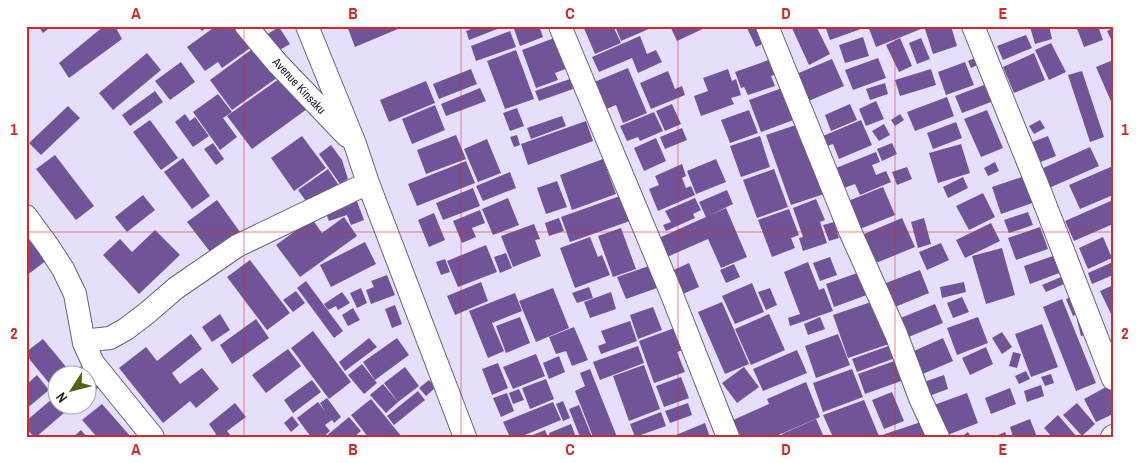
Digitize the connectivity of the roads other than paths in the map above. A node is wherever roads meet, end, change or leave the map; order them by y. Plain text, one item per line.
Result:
1 (246, 26) edge
2 (307, 26) edge
3 (560, 26) edge
4 (766, 26) edge
5 (973, 26) edge
6 (355, 144) junction
7 (368, 183) junction
8 (26, 216) edge
9 (84, 343) junction
10 (1113, 379) edge
11 (153, 437) edge
12 (465, 437) edge
13 (728, 437) edge
14 (938, 437) edge

1 - 6 street, Avenue Kinsaku
2 - 6 street
3 - 13 street
4 - 14 street
5 - 10 street
6 - 7 street
7 - 9 street
7 - 12 street
8 - 9 street
9 - 11 street

